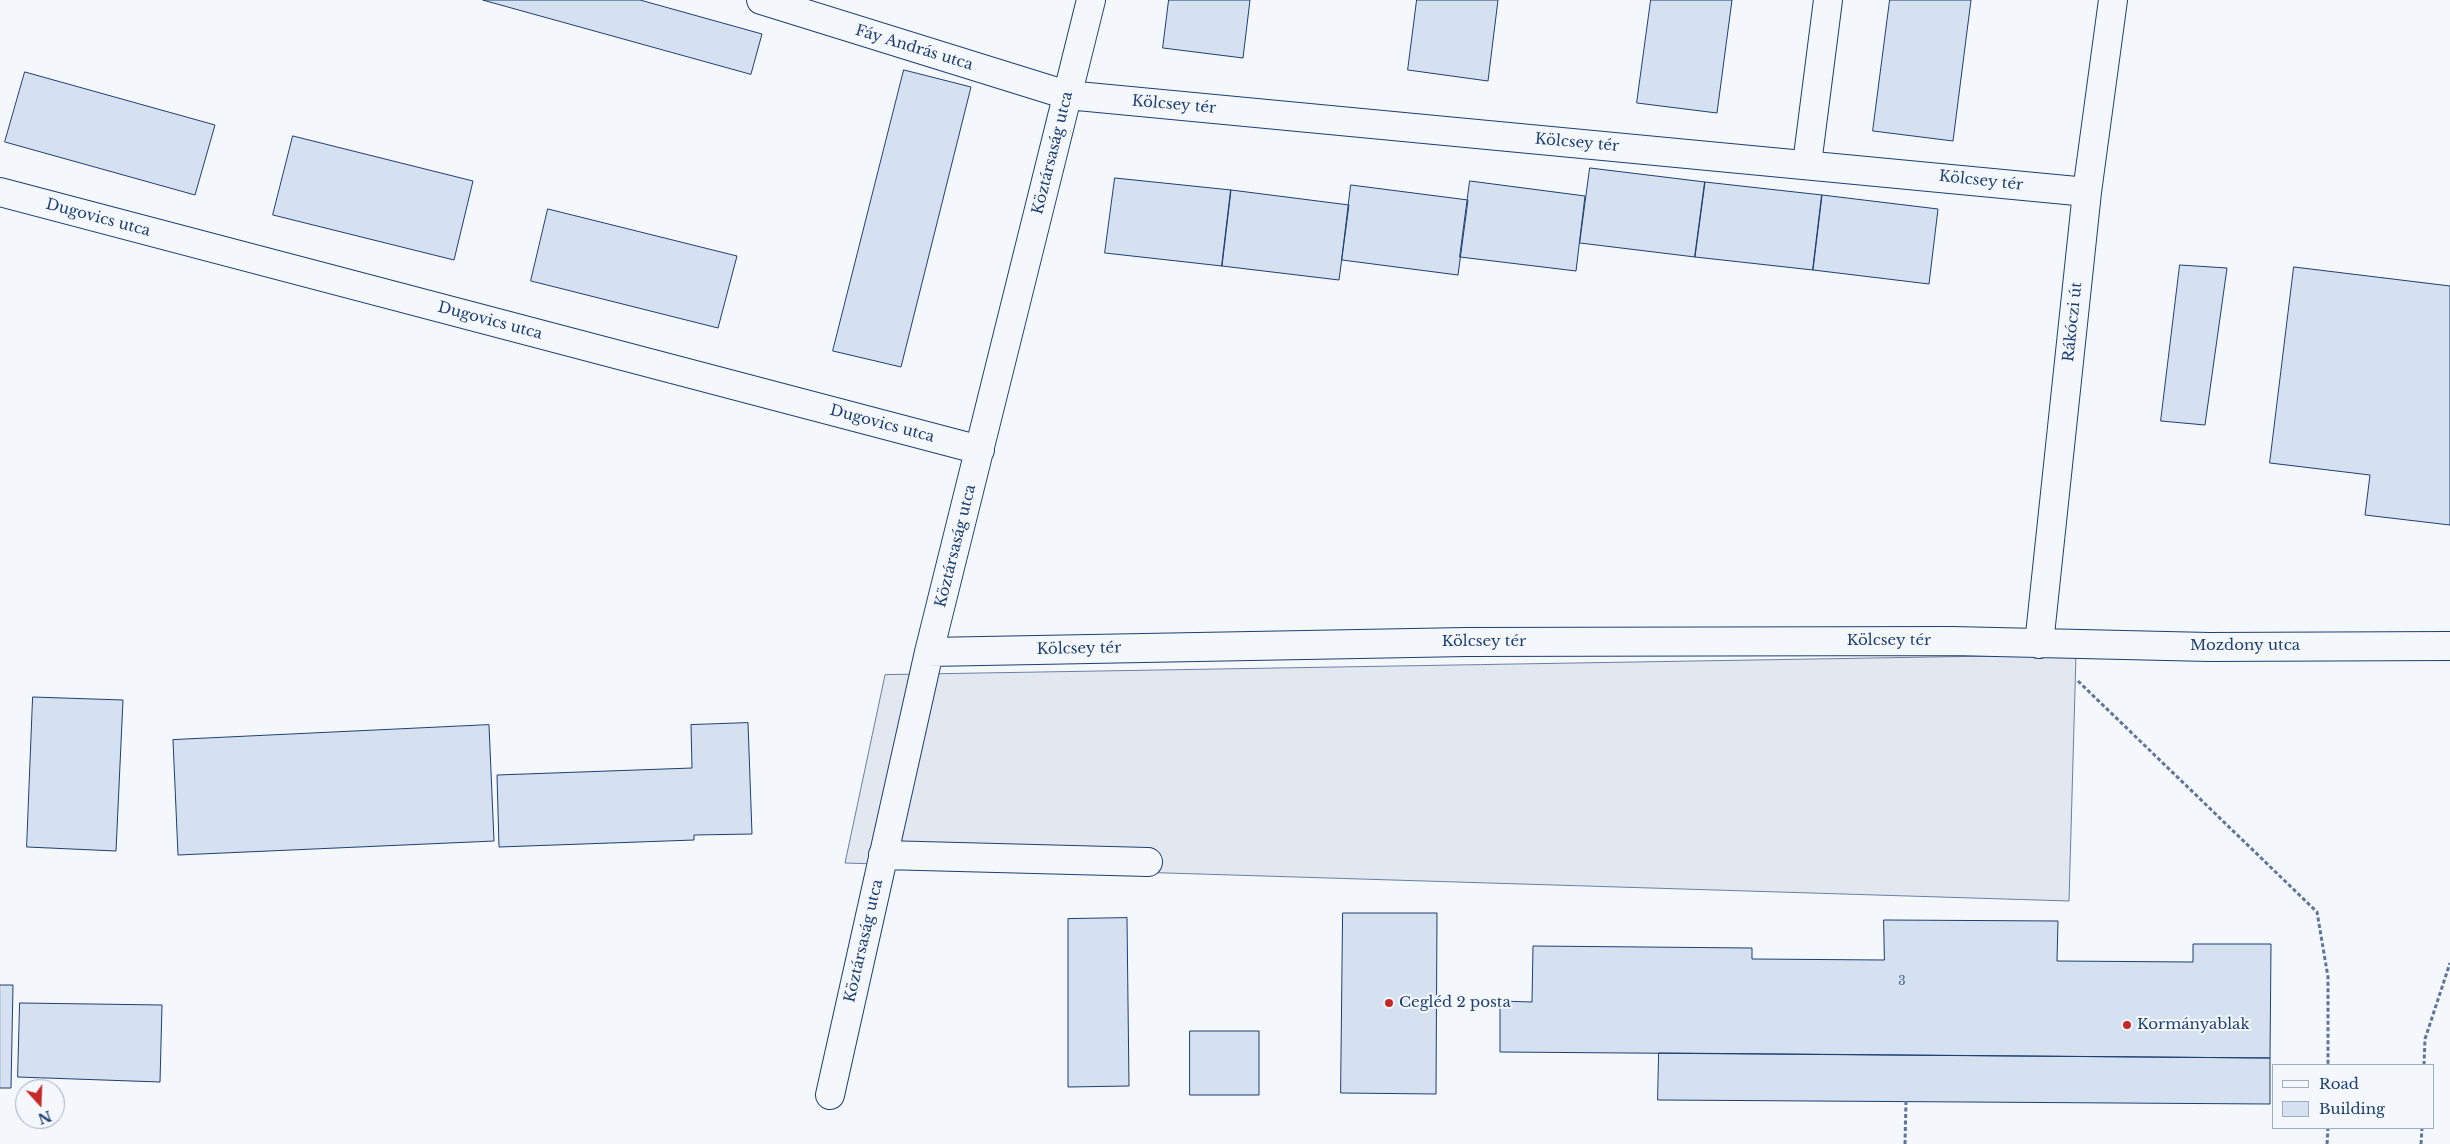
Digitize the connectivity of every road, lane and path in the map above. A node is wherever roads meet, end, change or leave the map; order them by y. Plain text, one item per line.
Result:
1 (761, 0) edge
2 (1091, 0) edge
3 (1828, 0) edge
4 (2113, 0) edge
5 (1067, 95) junction
6 (1807, 164) junction
7 (0, 192) edge
8 (2087, 192) junction
9 (980, 450) junction
10 (2039, 644) junction
11 (2450, 646) edge
12 (929, 652) junction
13 (883, 855) junction
14 (1148, 862) dead end
15 (2450, 963) edge
16 (2328, 1064) edge
17 (2424, 1064) edge
18 (830, 1095) dead end
19 (1906, 1101) dead end
20 (2328, 1129) edge
21 (2422, 1129) edge
22 (1905, 1144) edge
23 (2327, 1144) edge
24 (2421, 1144) edge

1 - 5 street, Fáy András utca
2 - 5 street, Köztársaság utca
3 - 6 street
4 - 8 street, Rákóczi út
5 - 6 street, Kölcsey tér
5 - 9 street, Köztársaság utca
6 - 8 street, Kölcsey tér
7 - 9 street, Dugovics utca
8 - 10 street, Rákóczi út
9 - 12 street, Köztársaság utca
10 - 11 street, Mozdony utca
10 - 12 street, Kölcsey tér
10 - 16 path
12 - 13 street, Köztársaság utca
13 - 14 street
13 - 18 street, Köztársaság utca
15 - 17 path
19 - 22 path
20 - 23 path
21 - 24 path

